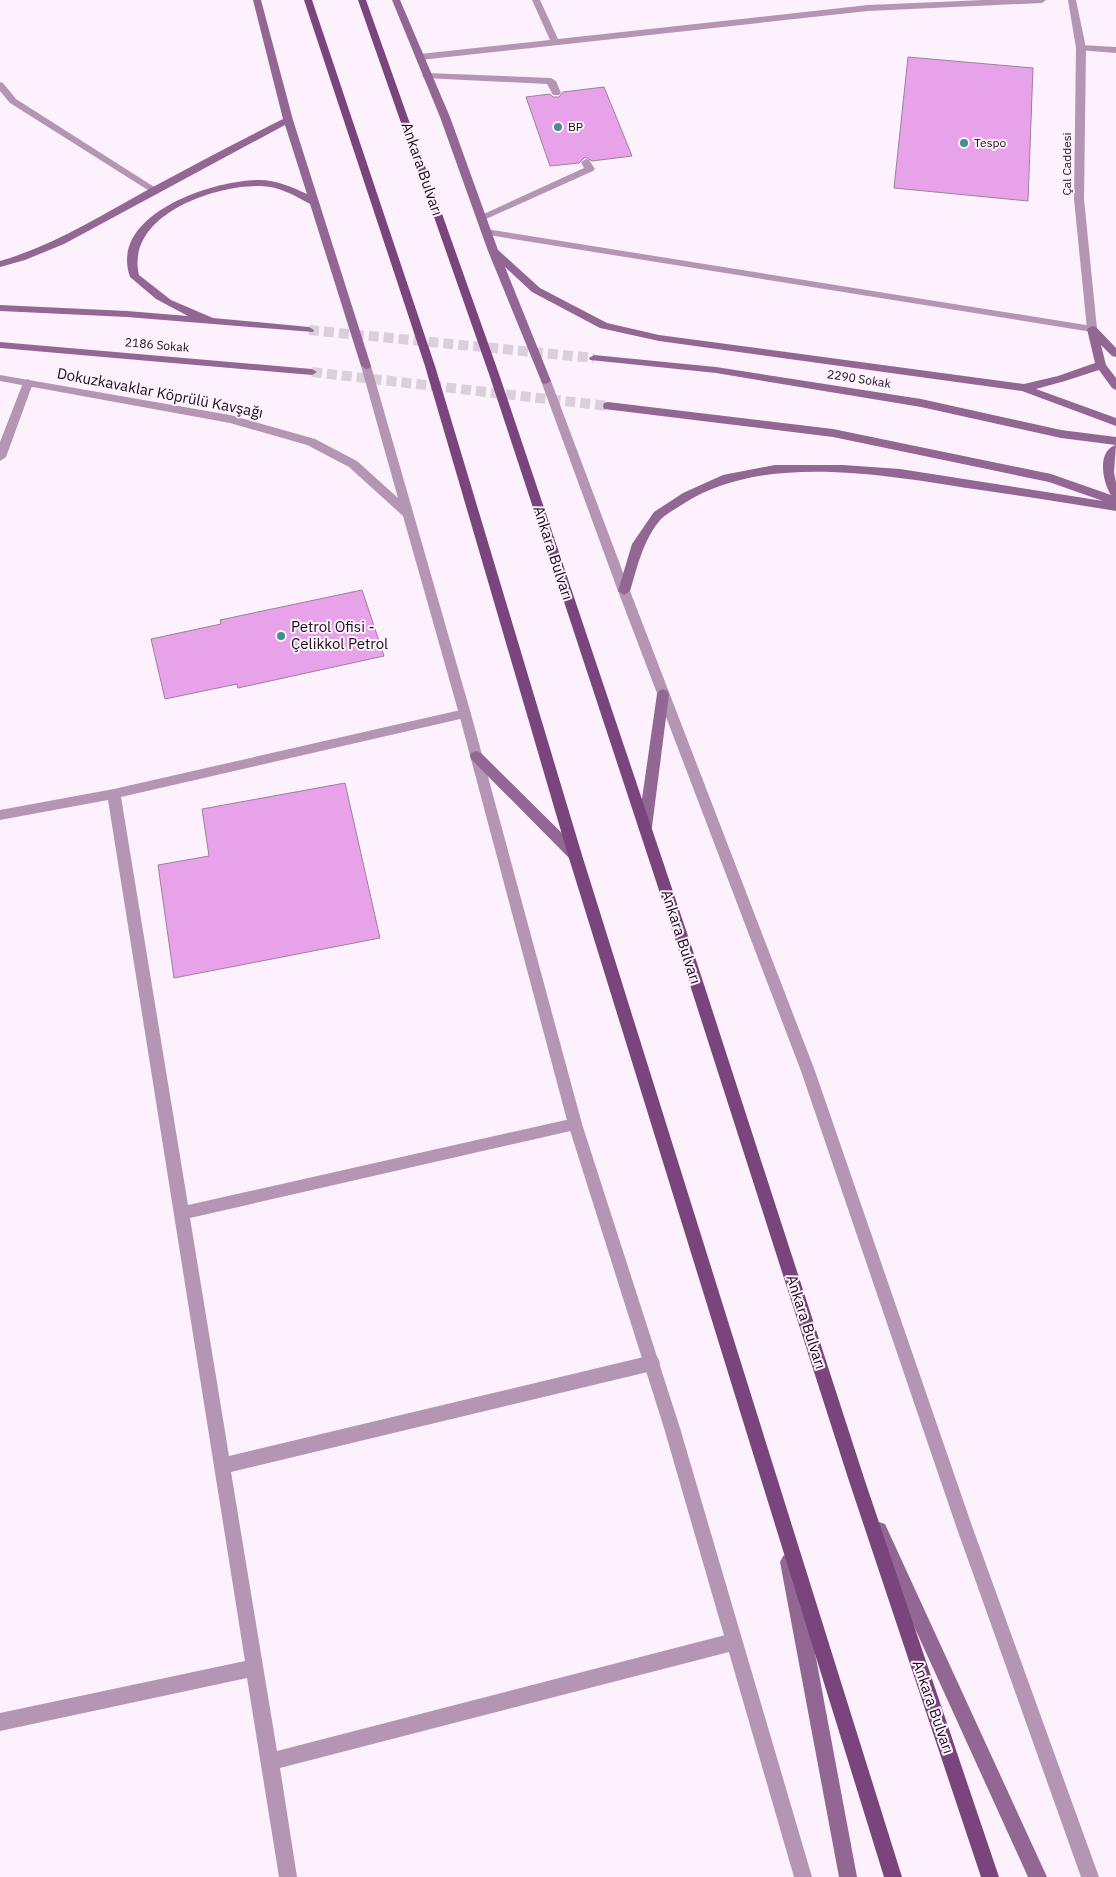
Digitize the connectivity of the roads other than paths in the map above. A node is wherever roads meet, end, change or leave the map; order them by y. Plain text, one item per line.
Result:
1 (257, 0) edge
2 (308, 0) edge
3 (362, 0) edge
4 (396, 0) edge
5 (536, 0) edge
6 (1042, 0) edge
7 (1072, 0) edge
8 (866, 4) edge
9 (555, 42) junction
10 (1081, 48) junction
11 (1116, 50) edge
12 (420, 57) junction
13 (428, 76) junction
14 (0, 85) edge
15 (556, 93) dead end
16 (288, 120) junction
17 (586, 162) dead end
18 (154, 190) junction
19 (313, 202) junction
20 (482, 216) junction
21 (486, 232) junction
22 (493, 251) junction
23 (0, 264) edge
24 (0, 308) edge
25 (213, 322) junction
26 (1092, 329) junction
27 (309, 330) tunnel mouth
28 (0, 345) edge
29 (1116, 354) edge
30 (594, 358) tunnel mouth
31 (1102, 365) junction
32 (366, 366) joint
33 (312, 372) tunnel mouth
34 (0, 378) edge
35 (546, 381) joint
36 (28, 383) junction
37 (1116, 386) edge
38 (1024, 388) junction
39 (608, 406) tunnel mouth
40 (1116, 422) edge
41 (1116, 441) edge
42 (1116, 449) edge
43 (0, 457) edge
44 (1116, 494) edge
45 (1116, 502) edge
46 (1116, 507) edge
47 (408, 514) junction
48 (624, 591) junction
49 (663, 694) junction
50 (465, 714) junction
51 (476, 756) junction
52 (114, 794) junction
53 (0, 815) edge
54 (645, 827) junction
55 (575, 855) junction
56 (575, 1124) junction
57 (181, 1213) junction
58 (652, 1364) junction
59 (222, 1466) junction
60 (857, 1481) junction
61 (781, 1522) junction
62 (733, 1642) junction
63 (254, 1668) junction
64 (0, 1722) edge
65 (269, 1762) junction
66 (288, 1877) edge
67 (803, 1877) edge
68 (848, 1877) edge
69 (894, 1877) edge
70 (990, 1877) edge
71 (1038, 1877) edge
72 (1090, 1877) edge

1 - 16 main road
2 - 55 main road
3 - 54 main road, Ankara Bulvarı
4 - 12 main road
5 - 9 street
6 - 8 street
7 - 10 street, Çal Caddesi
8 - 9 street
9 - 12 street
10 - 11 street
10 - 26 street, Çal Caddesi
12 - 13 main road
13 - 15 street
13 - 20 main road
14 - 18 street
16 - 18 main road
16 - 19 main road
17 - 20 street
18 - 23 main road
19 - 25 main road
19 - 32 main road
20 - 21 main road
21 - 22 main road
21 - 26 street
22 - 35 main road
22 - 38 main road
24 - 25 main road, 2186 Sokak
25 - 27 main road, 2186 Sokak
26 - 29 main road
26 - 31 main road
28 - 33 main road, 2186 Sokak
30 - 41 main road, 2290 Sokak
31 - 37 main road
31 - 38 main road
32 - 47 street
34 - 36 street, Dokuzkavaklar Köprülü Kavşağı
35 - 48 street
36 - 43 street
36 - 47 street, Dokuzkavaklar Köprülü Kavşağı
38 - 40 main road
39 - 45 main road
42 - 44 main road
46 - 48 main road
47 - 50 street
48 - 49 street
49 - 54 main road
49 - 72 street
50 - 51 street
50 - 52 street
51 - 55 main road
51 - 56 street
52 - 53 street
52 - 57 street
54 - 60 main road, Ankara Bulvarı
55 - 61 main road
56 - 57 street
56 - 58 street
57 - 59 street
58 - 59 street
58 - 62 street
59 - 63 street
60 - 70 main road, Ankara Bulvarı
60 - 71 main road
61 - 68 main road
61 - 69 main road
62 - 65 street
62 - 67 street
63 - 64 street
63 - 65 street
65 - 66 street

